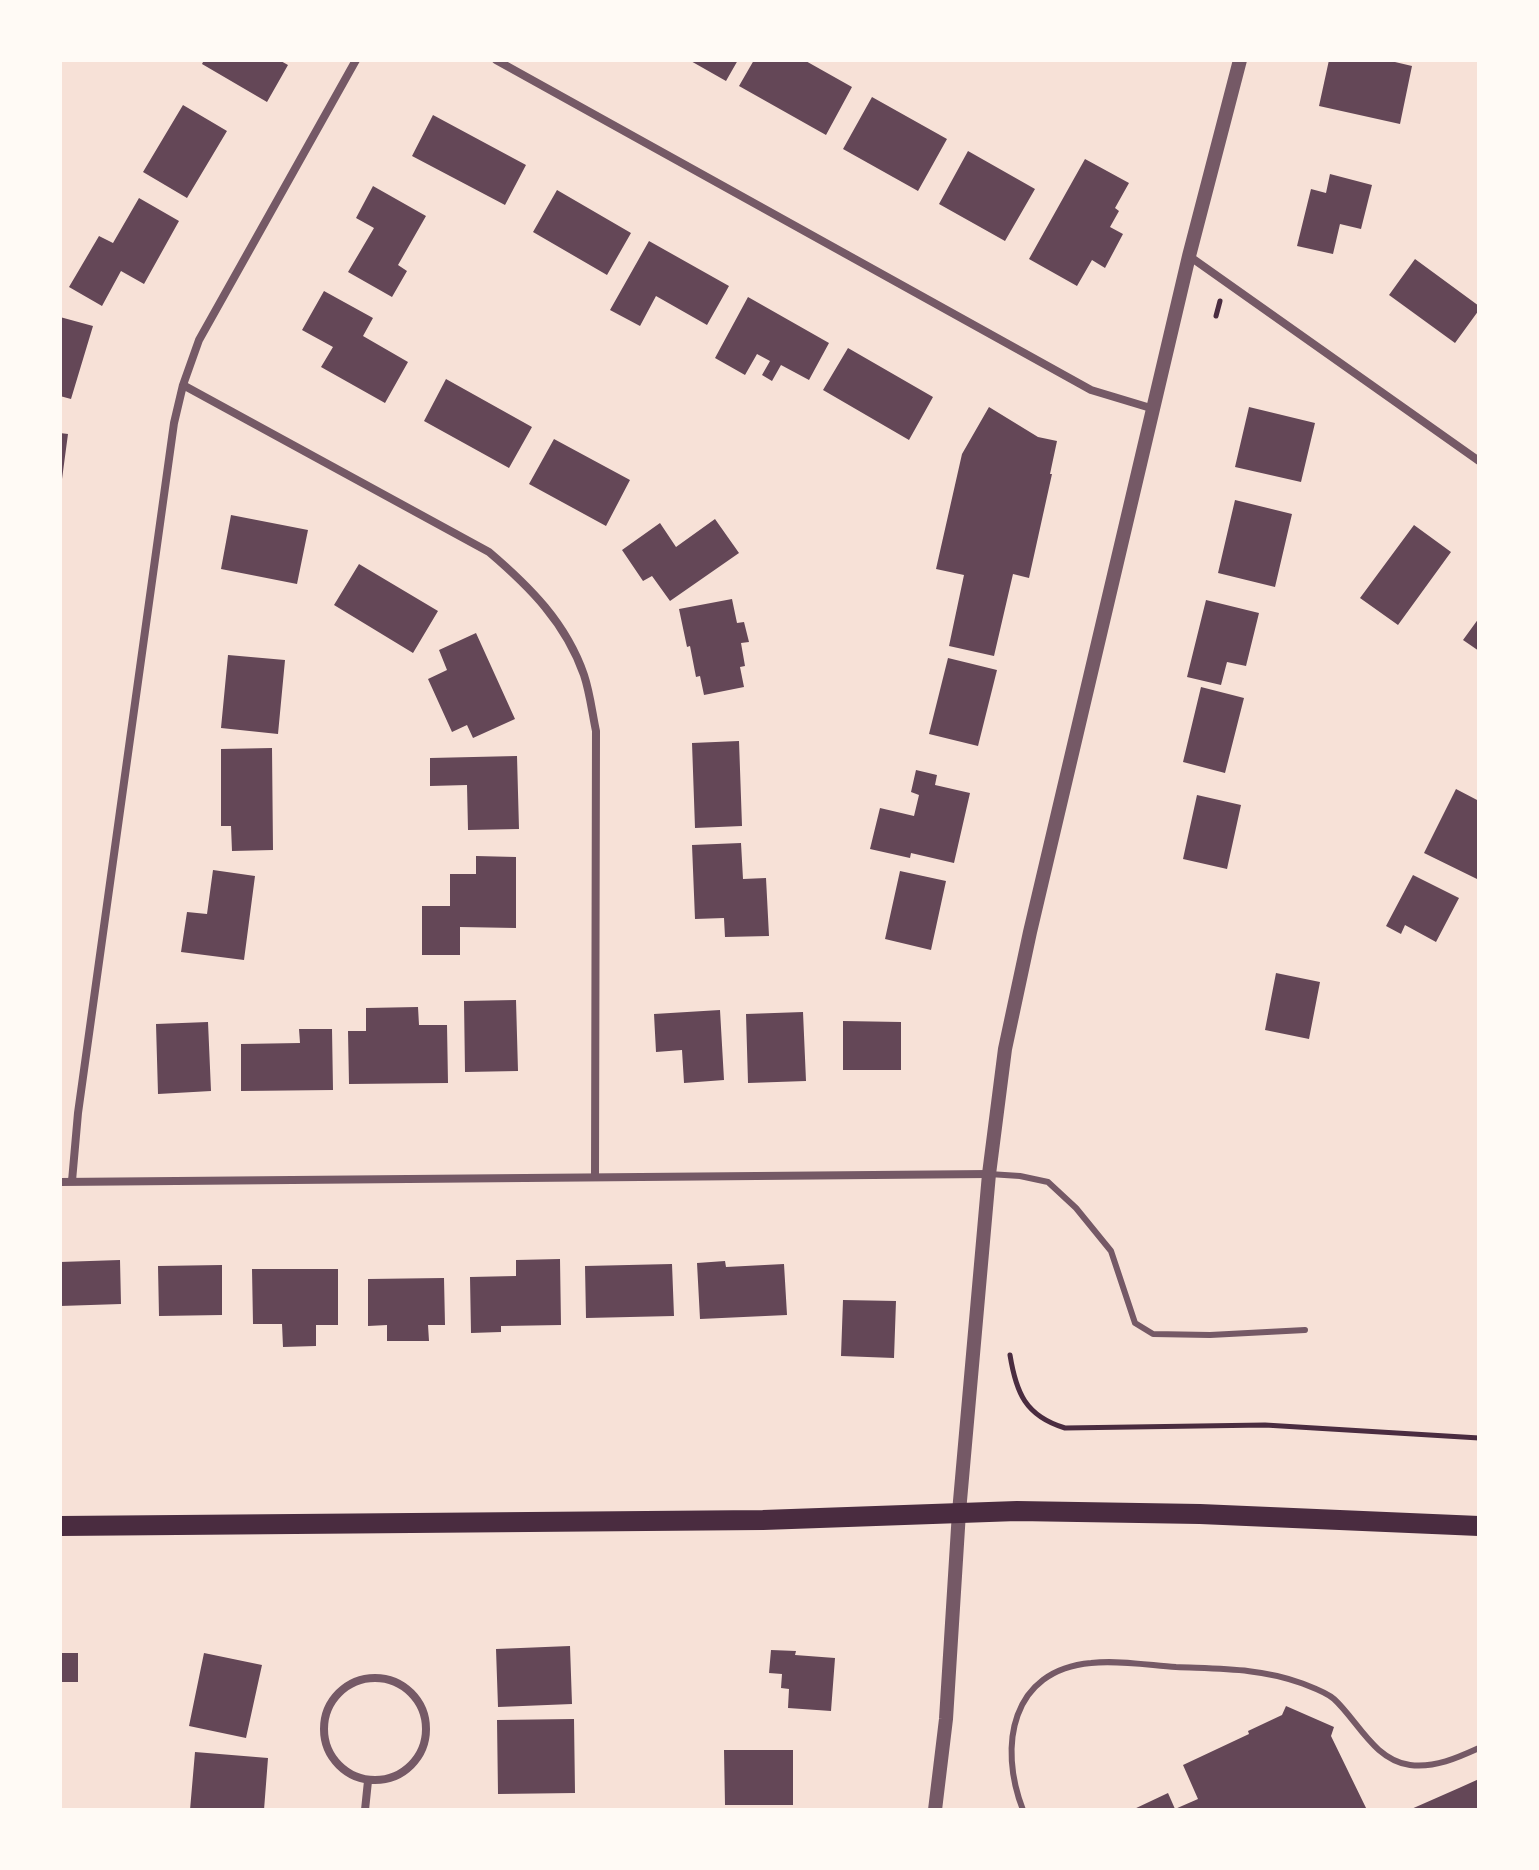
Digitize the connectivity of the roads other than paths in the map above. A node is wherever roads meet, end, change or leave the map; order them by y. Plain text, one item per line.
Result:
1 (356, 60) edge
2 (496, 60) edge
3 (1240, 60) edge
4 (1189, 256) junction
5 (183, 385) junction
6 (1154, 409) junction
7 (1479, 461) edge
8 (989, 1174) junction
9 (595, 1175) junction
10 (72, 1181) junction
11 (60, 1182) edge
12 (1305, 1330) dead end
13 (959, 1512) junction
14 (60, 1526) edge
15 (1479, 1526) edge
16 (1479, 1748) edge
17 (368, 1781) junction
18 (365, 1810) edge
19 (935, 1810) edge
20 (1023, 1810) edge

1 - 5 street
2 - 6 street
3 - 4 street
4 - 6 street
4 - 7 street
5 - 9 street
5 - 10 street
6 - 8 street
8 - 9 street
8 - 12 lane
8 - 13 street
9 - 10 street
10 - 11 street
13 - 14 main road
13 - 15 main road
13 - 19 street
16 - 20 lane
17 - 17 street
17 - 18 street

